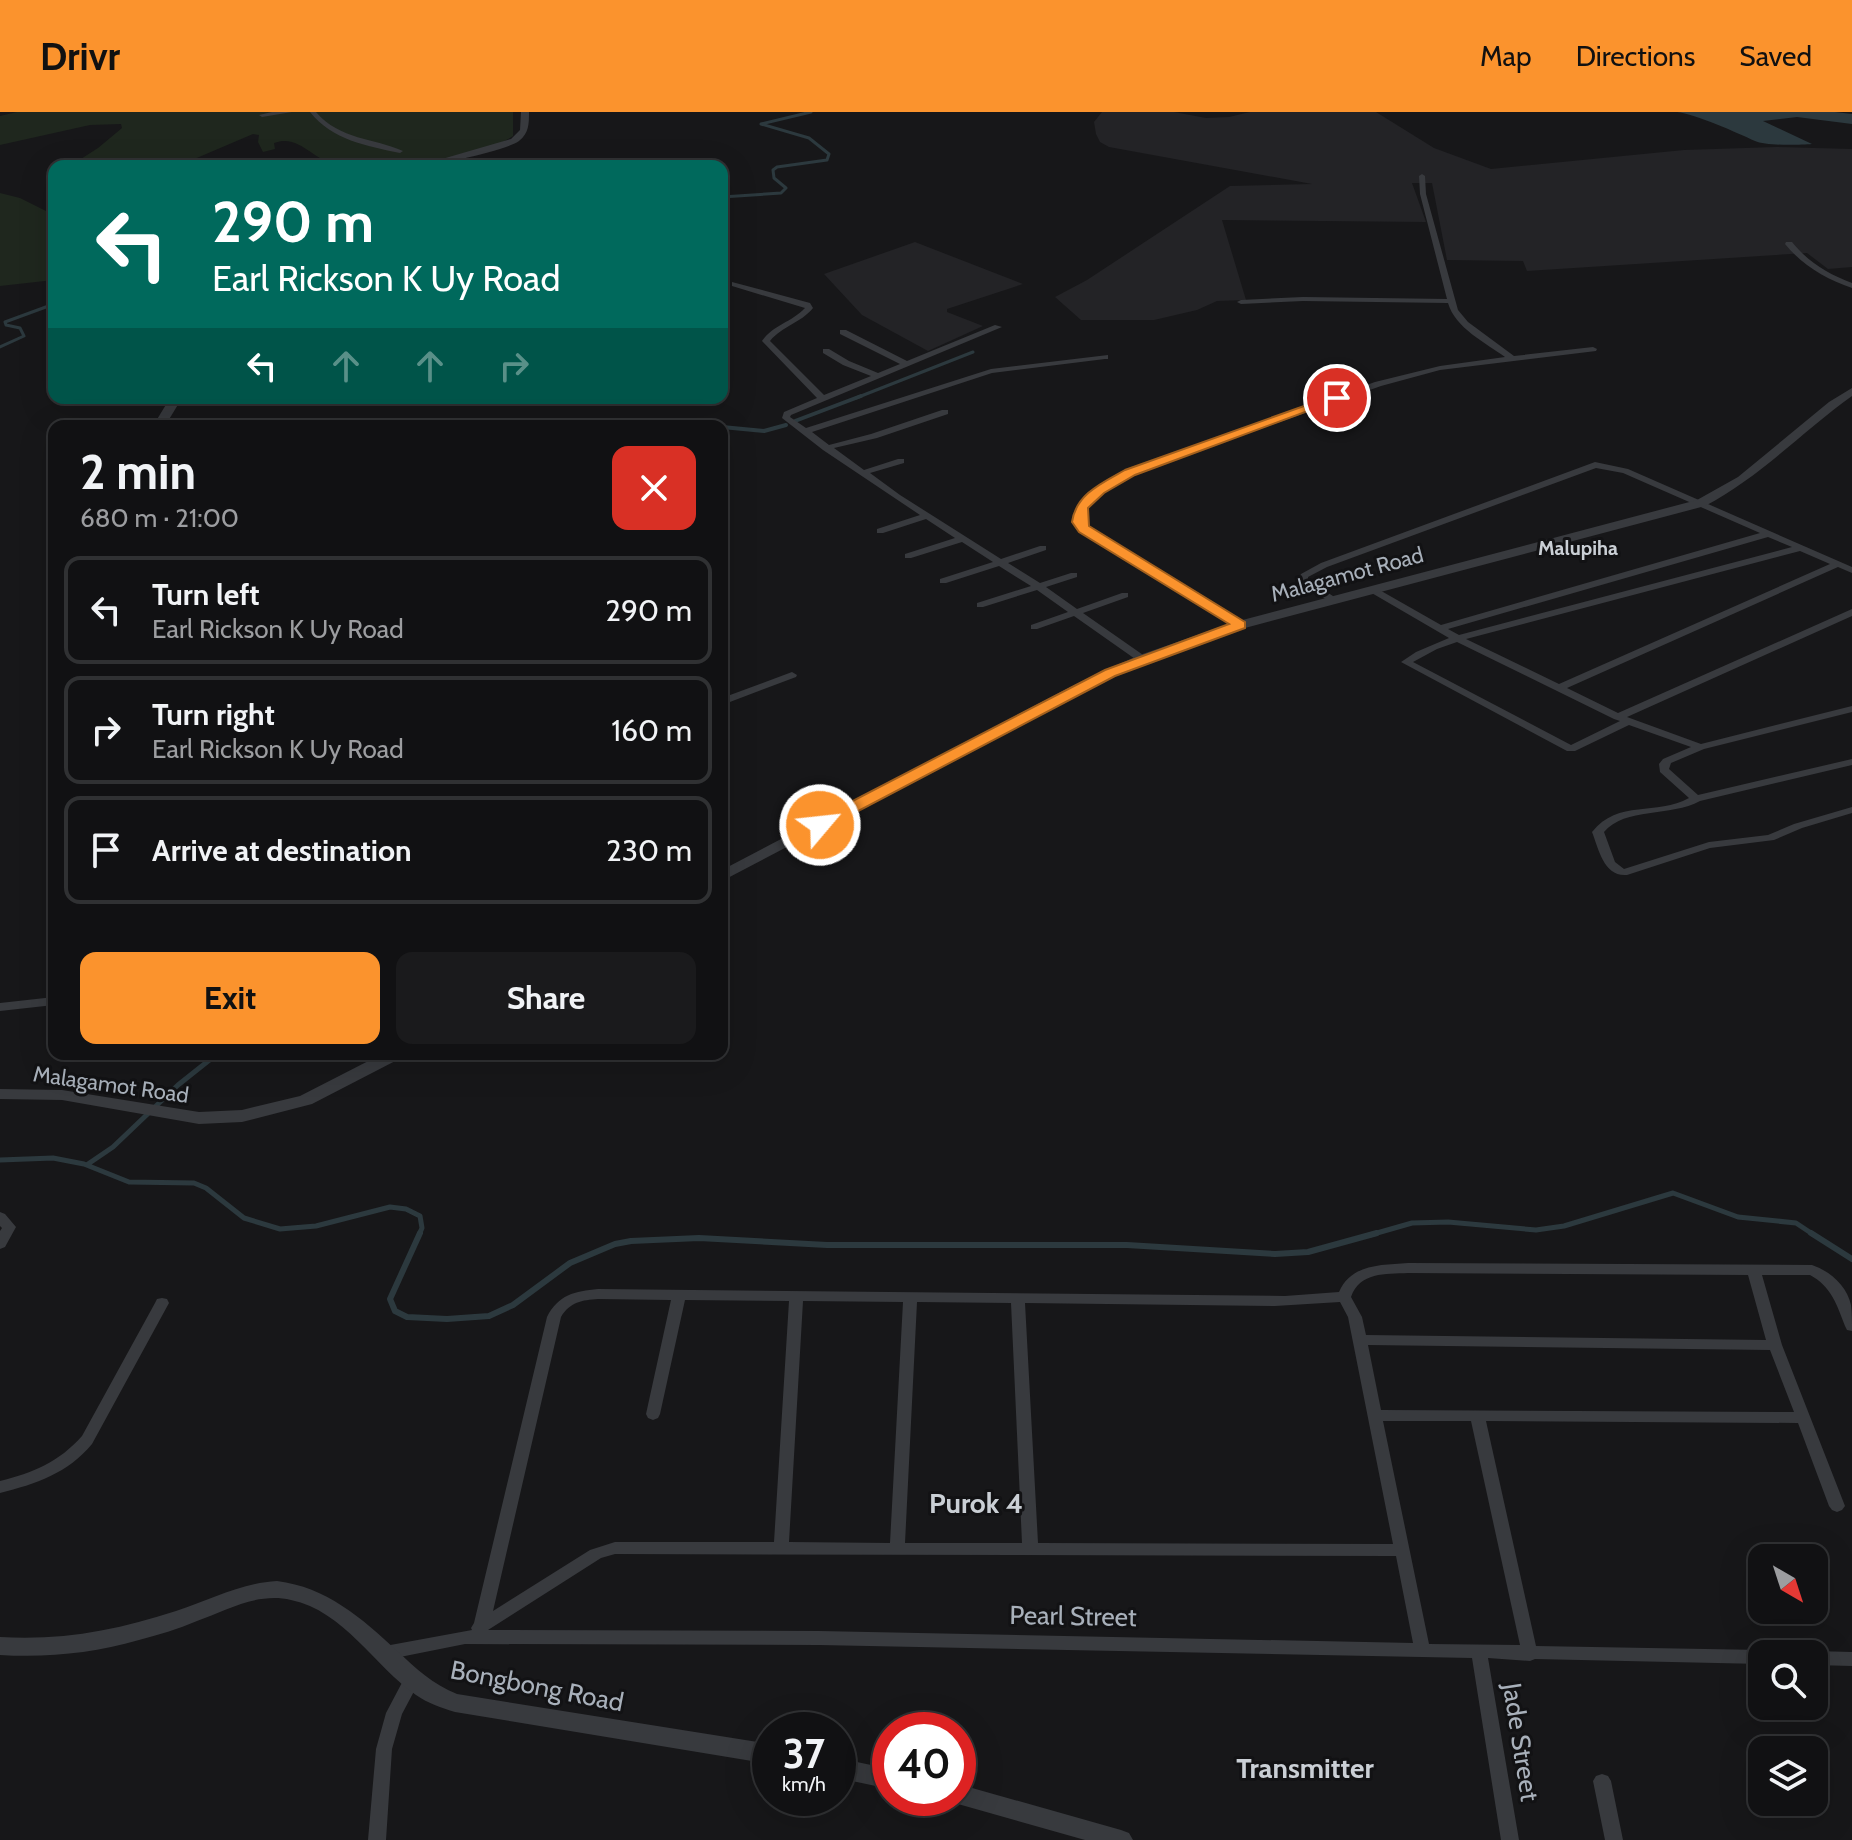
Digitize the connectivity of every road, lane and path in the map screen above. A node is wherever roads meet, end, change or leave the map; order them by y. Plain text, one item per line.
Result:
1 (289, 112) edge
2 (313, 112) edge
3 (525, 112) edge
4 (262, 115) dead end
5 (400, 151) dead end
6 (445, 160) edge
7 (1422, 176) dead end
8 (1789, 244) dead end
9 (735, 284) dead end
10 (1852, 286) edge
11 (1451, 301) junction
12 (1241, 302) dead end
13 (998, 327) dead end
14 (843, 332) dead end
15 (1593, 349) dead end
16 (826, 351) dead end
17 (1105, 357) dead end
18 (1511, 358) junction
19 (907, 364) junction
20 (878, 376) junction
21 (1852, 391) edge
22 (822, 398) junction
23 (945, 412) dead end
24 (804, 432) junction
25 (826, 448) junction
26 (901, 461) dead end
27 (862, 473) junction
28 (1701, 503) junction
29 (926, 516) junction
30 (880, 531) dead end
31 (1768, 534) junction
32 (961, 539) junction
33 (1043, 548) dead end
34 (1799, 548) junction
35 (908, 556) dead end
36 (998, 561) junction
37 (1838, 564) junction
38 (1852, 570) edge
39 (1074, 575) dead end
40 (943, 581) dead end
41 (1038, 586) junction
42 (1373, 590) junction
43 (1125, 595) dead end
44 (1333, 600) junction
45 (980, 605) dead end
46 (1076, 612) junction
47 (1852, 612) edge
48 (1240, 625) junction
49 (1034, 627) dead end
50 (1439, 629) junction
51 (1458, 639) junction
52 (1142, 659) junction
53 (792, 675) dead end
54 (1559, 688) junction
55 (728, 700) edge
56 (1852, 709) edge
57 (1623, 719) junction
58 (1700, 747) junction
59 (1852, 762) edge
60 (1696, 799) junction
61 (1852, 810) edge
62 (728, 873) edge
63 (48, 1002) edge
64 (0, 1007) edge
65 (384, 1060) edge
66 (0, 1094) edge
67 (0, 1217) edge
68 (0, 1244) edge
69 (1754, 1271) junction
70 (679, 1295) junction
71 (796, 1297) junction
72 (1344, 1297) junction
73 (1018, 1299) junction
74 (910, 1300) junction
75 (162, 1303) dead end
76 (1852, 1326) edge
77 (1359, 1340) junction
78 (1775, 1345) junction
79 (653, 1414) dead end
80 (1374, 1415) junction
81 (1477, 1416) junction
82 (1803, 1418) junction
83 (0, 1487) edge
84 (1837, 1506) dead end
85 (781, 1549) junction
86 (897, 1549) junction
87 (1030, 1549) junction
88 (1402, 1550) junction
89 (481, 1627) junction
90 (465, 1637) junction
91 (0, 1646) edge
92 (1422, 1648) junction
93 (385, 1653) junction
94 (1479, 1653) junction
95 (1530, 1654) junction
96 (1748, 1657) edge
97 (1828, 1658) edge
98 (1852, 1659) edge
99 (412, 1680) junction
100 (752, 1751) edge
101 (1602, 1781) dead end
102 (976, 1799) edge
103 (377, 1840) edge
104 (1121, 1840) edge
105 (1510, 1840) edge
106 (1614, 1840) edge

1 - 4 street
2 - 5 street
3 - 6 street
7 - 11 street
8 - 10 street
9 - 22 street
11 - 12 street
11 - 18 street
13 - 19 street
14 - 19 street
15 - 18 street
16 - 20 street
17 - 24 street
18 - 48 street
19 - 20 street
20 - 22 street
21 - 28 street, Malagamot Road
22 - 24 street
23 - 25 street
24 - 25 street
25 - 27 street
26 - 27 street
27 - 29 street
28 - 31 street
28 - 42 street, Malagamot Road
28 - 44 street
29 - 30 street
29 - 32 street
31 - 34 street
31 - 50 street
32 - 35 street
32 - 36 street
33 - 36 street
34 - 37 street
34 - 51 street
36 - 40 street
36 - 41 street
37 - 38 street
37 - 54 street
39 - 41 street
41 - 45 street
41 - 46 street
42 - 44 street, Malagamot Road
42 - 50 street
43 - 46 street
44 - 48 street, Malagamot Road
46 - 49 street
46 - 52 street
47 - 57 street
48 - 52 street, Malagamot Road
50 - 51 street
51 - 54 street
51 - 57 street
52 - 62 street, Malagamot Road
53 - 55 street
54 - 57 street
56 - 58 street
57 - 58 street
58 - 60 street
59 - 60 street
60 - 61 street
63 - 64 street
65 - 66 street, Malagamot Road
67 - 68 street
69 - 72 street
69 - 76 street
69 - 78 street
70 - 71 street
70 - 79 street
70 - 89 street
71 - 74 street
71 - 85 street
72 - 73 street
72 - 77 street
73 - 74 street
73 - 87 street
74 - 86 street
75 - 83 street
77 - 78 street
77 - 80 street
78 - 82 street
80 - 81 street
80 - 88 street
81 - 82 street
81 - 95 street
82 - 84 street
85 - 86 street
85 - 89 street
86 - 87 street
87 - 88 street
88 - 92 street
89 - 90 street
90 - 92 street, Pearl Street
90 - 93 street, Pearl Street
91 - 93 street, Bongbong Road
92 - 94 street, Pearl Street
93 - 99 street, Bongbong Road
94 - 95 street, Pearl Street
94 - 105 street, Jade Street
95 - 96 street, Pearl Street
97 - 98 street
99 - 100 street, Bongbong Road
99 - 103 street
101 - 106 street
102 - 104 street

